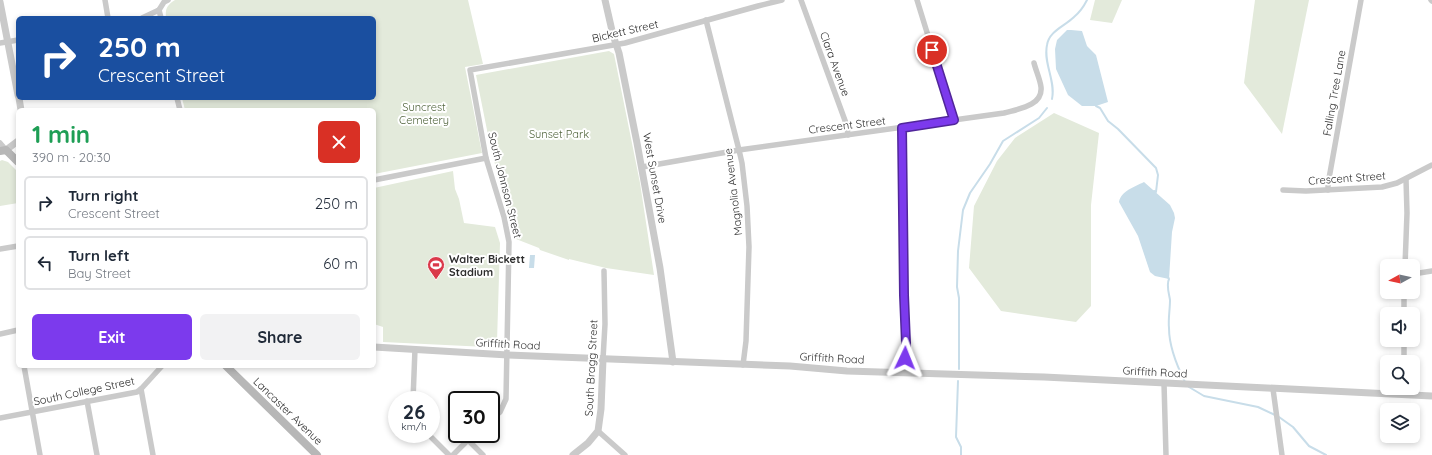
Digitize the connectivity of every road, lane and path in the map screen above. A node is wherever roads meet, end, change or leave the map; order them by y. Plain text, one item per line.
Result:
1 (105, 0) edge
2 (168, 0) edge
3 (605, 0) edge
4 (782, 0) edge
5 (802, 0) edge
6 (917, 0) edge
7 (1361, 0) edge
8 (0, 2) edge
9 (159, 10) junction
10 (108, 16) edge
11 (146, 16) edge
12 (160, 16) edge
13 (706, 20) junction
14 (16, 40) edge
15 (8, 42) junction
16 (0, 43) edge
17 (617, 45) junction
18 (1034, 63) dead end
19 (470, 70) joint
20 (16, 86) edge
21 (954, 120) junction
22 (902, 128) junction
23 (848, 135) junction
24 (16, 142) edge
25 (0, 144) edge
26 (739, 150) junction
27 (3, 151) edge
28 (486, 158) junction
29 (16, 161) edge
30 (1432, 166) edge
31 (642, 167) junction
32 (1406, 179) junction
33 (376, 180) edge
34 (1283, 190) dead end
35 (1328, 190) junction
36 (16, 246) edge
37 (0, 249) edge
38 (1405, 259) edge
39 (604, 270) dead end
40 (1432, 271) edge
41 (1420, 273) edge
42 (16, 333) edge
43 (0, 334) edge
44 (376, 348) edge
45 (415, 350) junction
46 (508, 355) junction
47 (603, 359) junction
48 (673, 362) junction
49 (743, 365) junction
50 (24, 368) edge
51 (160, 368) edge
52 (230, 368) edge
53 (905, 372) junction
54 (1164, 383) junction
55 (1272, 389) junction
56 (141, 390) junction
57 (414, 391) edge
58 (1380, 391) edge
59 (1420, 394) edge
60 (1432, 396) edge
61 (87, 402) junction
62 (32, 412) junction
63 (500, 412) edge
64 (0, 418) edge
65 (598, 431) junction
66 (437, 443) edge
67 (465, 443) edge
68 (471, 443) edge
69 (40, 455) edge
70 (97, 455) edge
71 (153, 455) edge
72 (317, 455) edge
73 (449, 455) edge
74 (453, 455) edge
75 (483, 455) edge
76 (573, 455) edge
77 (625, 455) edge
78 (1166, 455) edge
79 (1282, 455) edge

1 - 10 street
2 - 9 street
3 - 17 street, West Sunset Drive
4 - 13 street, Bickett Street
5 - 23 street, Clara Avenue
6 - 21 street
7 - 35 street, Falling Tree Lane
8 - 15 street
9 - 11 street
9 - 12 street
13 - 17 street, Bickett Street
13 - 26 street, Magnolia Avenue
14 - 15 street
15 - 16 street
15 - 20 street
17 - 19 street, Bickett Street
17 - 31 street, West Sunset Drive
18 - 21 street, Crescent Street
19 - 28 street, South Johnson Street
21 - 22 street, Crescent Street
22 - 23 street, Crescent Street
22 - 53 street
23 - 26 street, Crescent Street
24 - 27 street
25 - 27 street
26 - 31 street, Crescent Street
26 - 49 street, Magnolia Avenue
27 - 29 main road
28 - 33 street
28 - 46 street, South Johnson Street
30 - 32 street, Crescent Street
31 - 48 street, West Sunset Drive
32 - 35 street, Crescent Street
32 - 38 street
34 - 35 street, Crescent Street
36 - 37 street
39 - 47 street, South Bragg Street
40 - 41 street
42 - 43 street
44 - 45 street, Griffith Road
45 - 46 street, Griffith Road
45 - 57 street
46 - 47 street, Griffith Road
46 - 63 street, South Johnson Street
47 - 48 street, Griffith Road
47 - 65 street, South Bragg Street
48 - 49 street, Griffith Road
49 - 53 street, Griffith Road
50 - 62 street
51 - 56 street, South College Street
52 - 72 main road, Lancaster Avenue
53 - 54 street, Griffith Road
54 - 55 street, Griffith Road
54 - 78 street
55 - 58 street, Griffith Road
55 - 79 street
56 - 61 street, South College Street
56 - 71 street
59 - 60 street, Griffith Road
61 - 62 street, South College Street
61 - 70 street
62 - 64 street, South College Street
62 - 69 street
65 - 76 street, South Bragg Street
65 - 77 street
66 - 73 street
67 - 74 street
68 - 75 street

